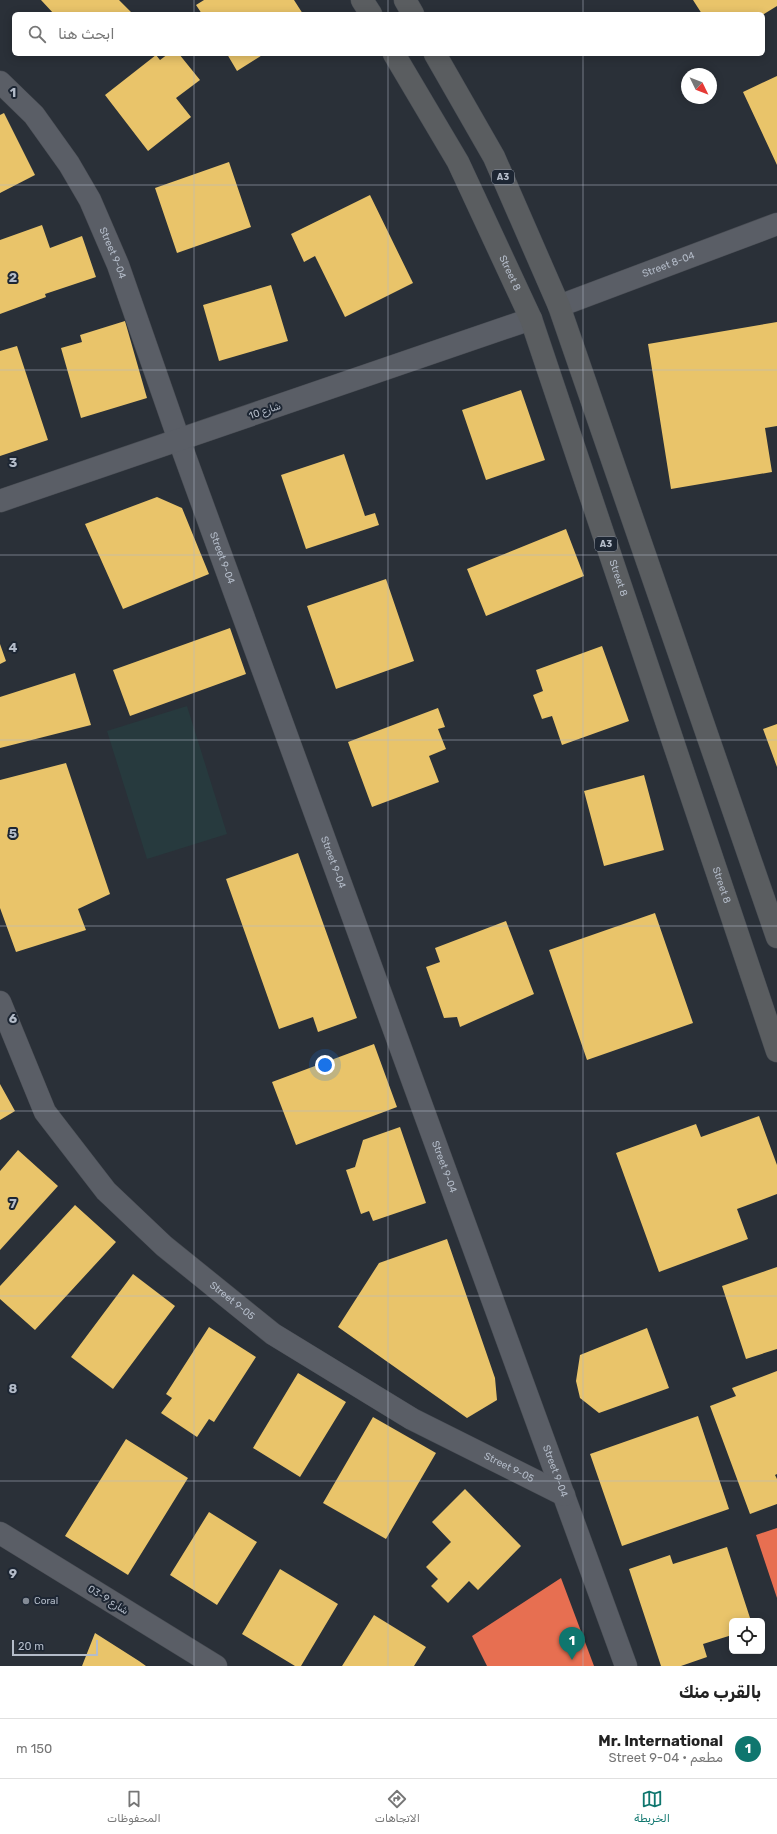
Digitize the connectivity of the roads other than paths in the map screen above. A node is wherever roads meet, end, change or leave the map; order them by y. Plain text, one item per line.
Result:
1 (362, 0) edge
2 (405, 0) edge
3 (370, 12) edge
4 (412, 12) edge
5 (395, 56) edge
6 (437, 56) edge
7 (0, 82) edge
8 (777, 224) edge
9 (560, 306) junction
10 (530, 319) junction
11 (179, 440) junction
12 (0, 501) edge
13 (775, 925) edge
14 (0, 1002) edge
15 (4, 1025) edge
16 (777, 1051) edge
17 (564, 1496) junction
18 (0, 1533) edge
19 (216, 1666) edge
20 (626, 1666) edge

1 - 3 highway
2 - 4 highway
5 - 10 highway, Street 8 / A3
6 - 9 highway, A3
7 - 11 street, Street 9-04
8 - 9 street, Street 8-04
9 - 13 highway, A3
10 - 11 street, شارع 10
10 - 16 highway, Street 8 / A3
11 - 12 street, شارع 10
11 - 17 street, Street 9-04
14 - 15 street, Street 9-05
15 - 17 street, Street 9-05
17 - 20 street, Street 9-04
18 - 19 street, شارع 9-03

